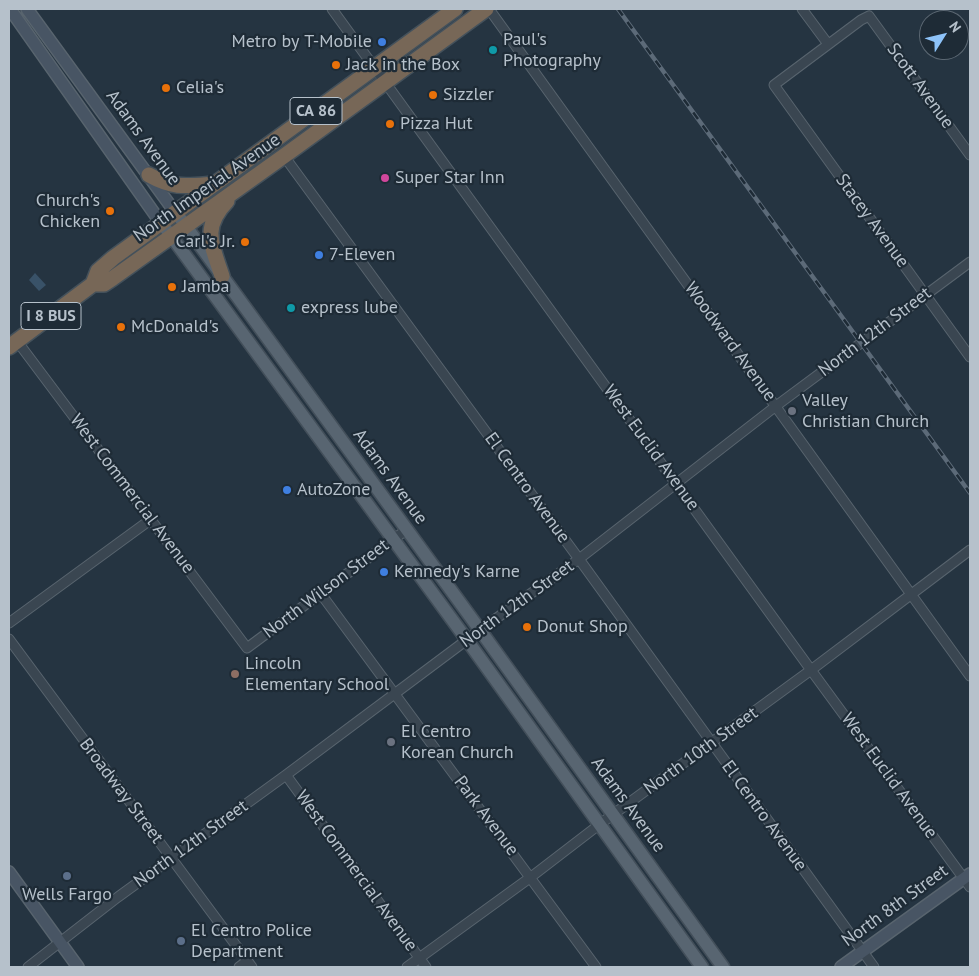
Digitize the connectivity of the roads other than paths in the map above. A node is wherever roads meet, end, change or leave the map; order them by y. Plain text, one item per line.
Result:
1 (10, 9) edge
2 (27, 9) edge
3 (332, 9) edge
4 (455, 9) edge
5 (487, 9) edge
6 (802, 9) edge
7 (37, 22) junction
8 (26, 30) junction
9 (35, 44) junction
10 (828, 44) junction
11 (376, 67) junction
12 (387, 82) junction
13 (91, 96) junction
14 (970, 155) edge
15 (284, 156) junction
16 (149, 175) junction
17 (255, 177) junction
18 (216, 184) junction
19 (176, 212) junction
20 (161, 222) junction
21 (185, 226) junction
22 (171, 236) junction
23 (970, 262) edge
24 (222, 276) junction
25 (93, 284) junction
26 (925, 294) junction
27 (13, 344) edge
28 (970, 357) edge
29 (776, 406) junction
30 (676, 482) junction
31 (150, 520) junction
32 (406, 530) junction
33 (393, 539) junction
34 (970, 550) edge
35 (579, 559) junction
36 (321, 594) junction
37 (911, 594) junction
38 (9, 623) edge
39 (480, 630) junction
40 (9, 639) edge
41 (466, 640) junction
42 (247, 648) joint
43 (811, 670) junction
44 (970, 676) edge
45 (395, 694) junction
46 (711, 743) junction
47 (286, 775) junction
48 (613, 815) junction
49 (600, 824) junction
50 (172, 858) junction
51 (9, 872) edge
52 (531, 877) junction
53 (968, 880) edge
54 (61, 943) junction
55 (862, 952) junction
56 (419, 958) junction
57 (249, 964) edge
58 (28, 967) edge
59 (78, 967) edge
60 (239, 967) edge
61 (407, 967) edge
62 (426, 967) edge
63 (596, 967) edge
64 (702, 967) edge
65 (724, 967) edge
66 (841, 967) edge
67 (874, 967) edge

1 - 8 main road, Adams Avenue
2 - 7 main road, Adams Avenue
3 - 11 street, West Euclid Avenue
4 - 11 highway, North Imperial Avenue / CA 86
5 - 12 highway, North Imperial Avenue / CA 86
5 - 29 street, Woodward Avenue
6 - 10 street
7 - 8 main road
7 - 13 main road, Adams Avenue
8 - 9 main road, Adams Avenue
9 - 13 main road
9 - 20 main road, Adams Avenue
10 - 14 street, Scott Avenue
10 - 26 street, Stacey Avenue
11 - 12 street, West Euclid Avenue
11 - 18 highway, North Imperial Avenue / CA 86
12 - 15 highway, North Imperial Avenue / CA 86
12 - 30 street, West Euclid Avenue
13 - 16 main road, Adams Avenue
15 - 17 highway, North Imperial Avenue / CA 86
15 - 35 street, El Centro Avenue
16 - 18 highway
16 - 19 main road, Adams Avenue
17 - 21 highway, North Imperial Avenue
17 - 24 highway, CA 86
18 - 19 highway, North Imperial Avenue / CA 86
19 - 20 highway, North Imperial Avenue / I 8 BUS
19 - 21 main road, Adams Avenue
20 - 22 main road, Adams Avenue
20 - 25 highway, North Imperial Avenue / I 8 BUS
21 - 22 highway, North Imperial Avenue
21 - 24 main road, Adams Avenue
22 - 25 highway, North Imperial Avenue / I 8 BUS
22 - 33 main road, Adams Avenue
23 - 26 street, North 12th Street
24 - 32 main road, Adams Avenue
25 - 27 highway, North Imperial Avenue / I 8 BUS
26 - 28 street, Stacey Avenue
26 - 29 street, North 12th Street
27 - 31 street, West Commercial Avenue
29 - 30 street, North 12th Street
29 - 37 street, Woodward Avenue
30 - 35 street, North 12th Street
30 - 43 street, West Euclid Avenue
31 - 38 street
31 - 42 street, West Commercial Avenue
32 - 33 street, North Wilson Street
32 - 39 main road, Adams Avenue
33 - 36 street, North Wilson Street
33 - 41 main road, Adams Avenue
34 - 37 street, North 10th Street
35 - 39 street, North 12th Street
35 - 46 street, El Centro Avenue
36 - 42 street, North Wilson Street
36 - 45 street, Park Avenue
37 - 43 street, North 10th Street
37 - 44 street, Woodward Avenue
39 - 41 street, North 12th Street
39 - 48 main road, Adams Avenue
40 - 50 street, Broadway Street
41 - 45 street, North 12th Street
41 - 49 main road, Adams Avenue
43 - 46 street, North 10th Street
43 - 53 street, West Euclid Avenue
45 - 47 street, North 12th Street
45 - 52 street, Park Avenue
46 - 48 street, North 10th Street
46 - 55 street, El Centro Avenue
47 - 50 street, North 12th Street
47 - 56 street, West Commercial Avenue
48 - 49 street, North 10th Street
48 - 65 main road, Adams Avenue
49 - 52 street, North 10th Street
49 - 64 main road, Adams Avenue
50 - 54 street, North 12th Street
50 - 57 street, Broadway Street
51 - 54 main road
52 - 56 street, North 10th Street
52 - 63 street, Park Avenue
53 - 55 main road, North 8th Street
54 - 58 street, North 12th Street
54 - 59 main road
55 - 66 main road, North 8th Street
55 - 67 street, El Centro Avenue
56 - 61 street, North 10th Street
56 - 62 street, West Commercial Avenue
57 - 60 street

